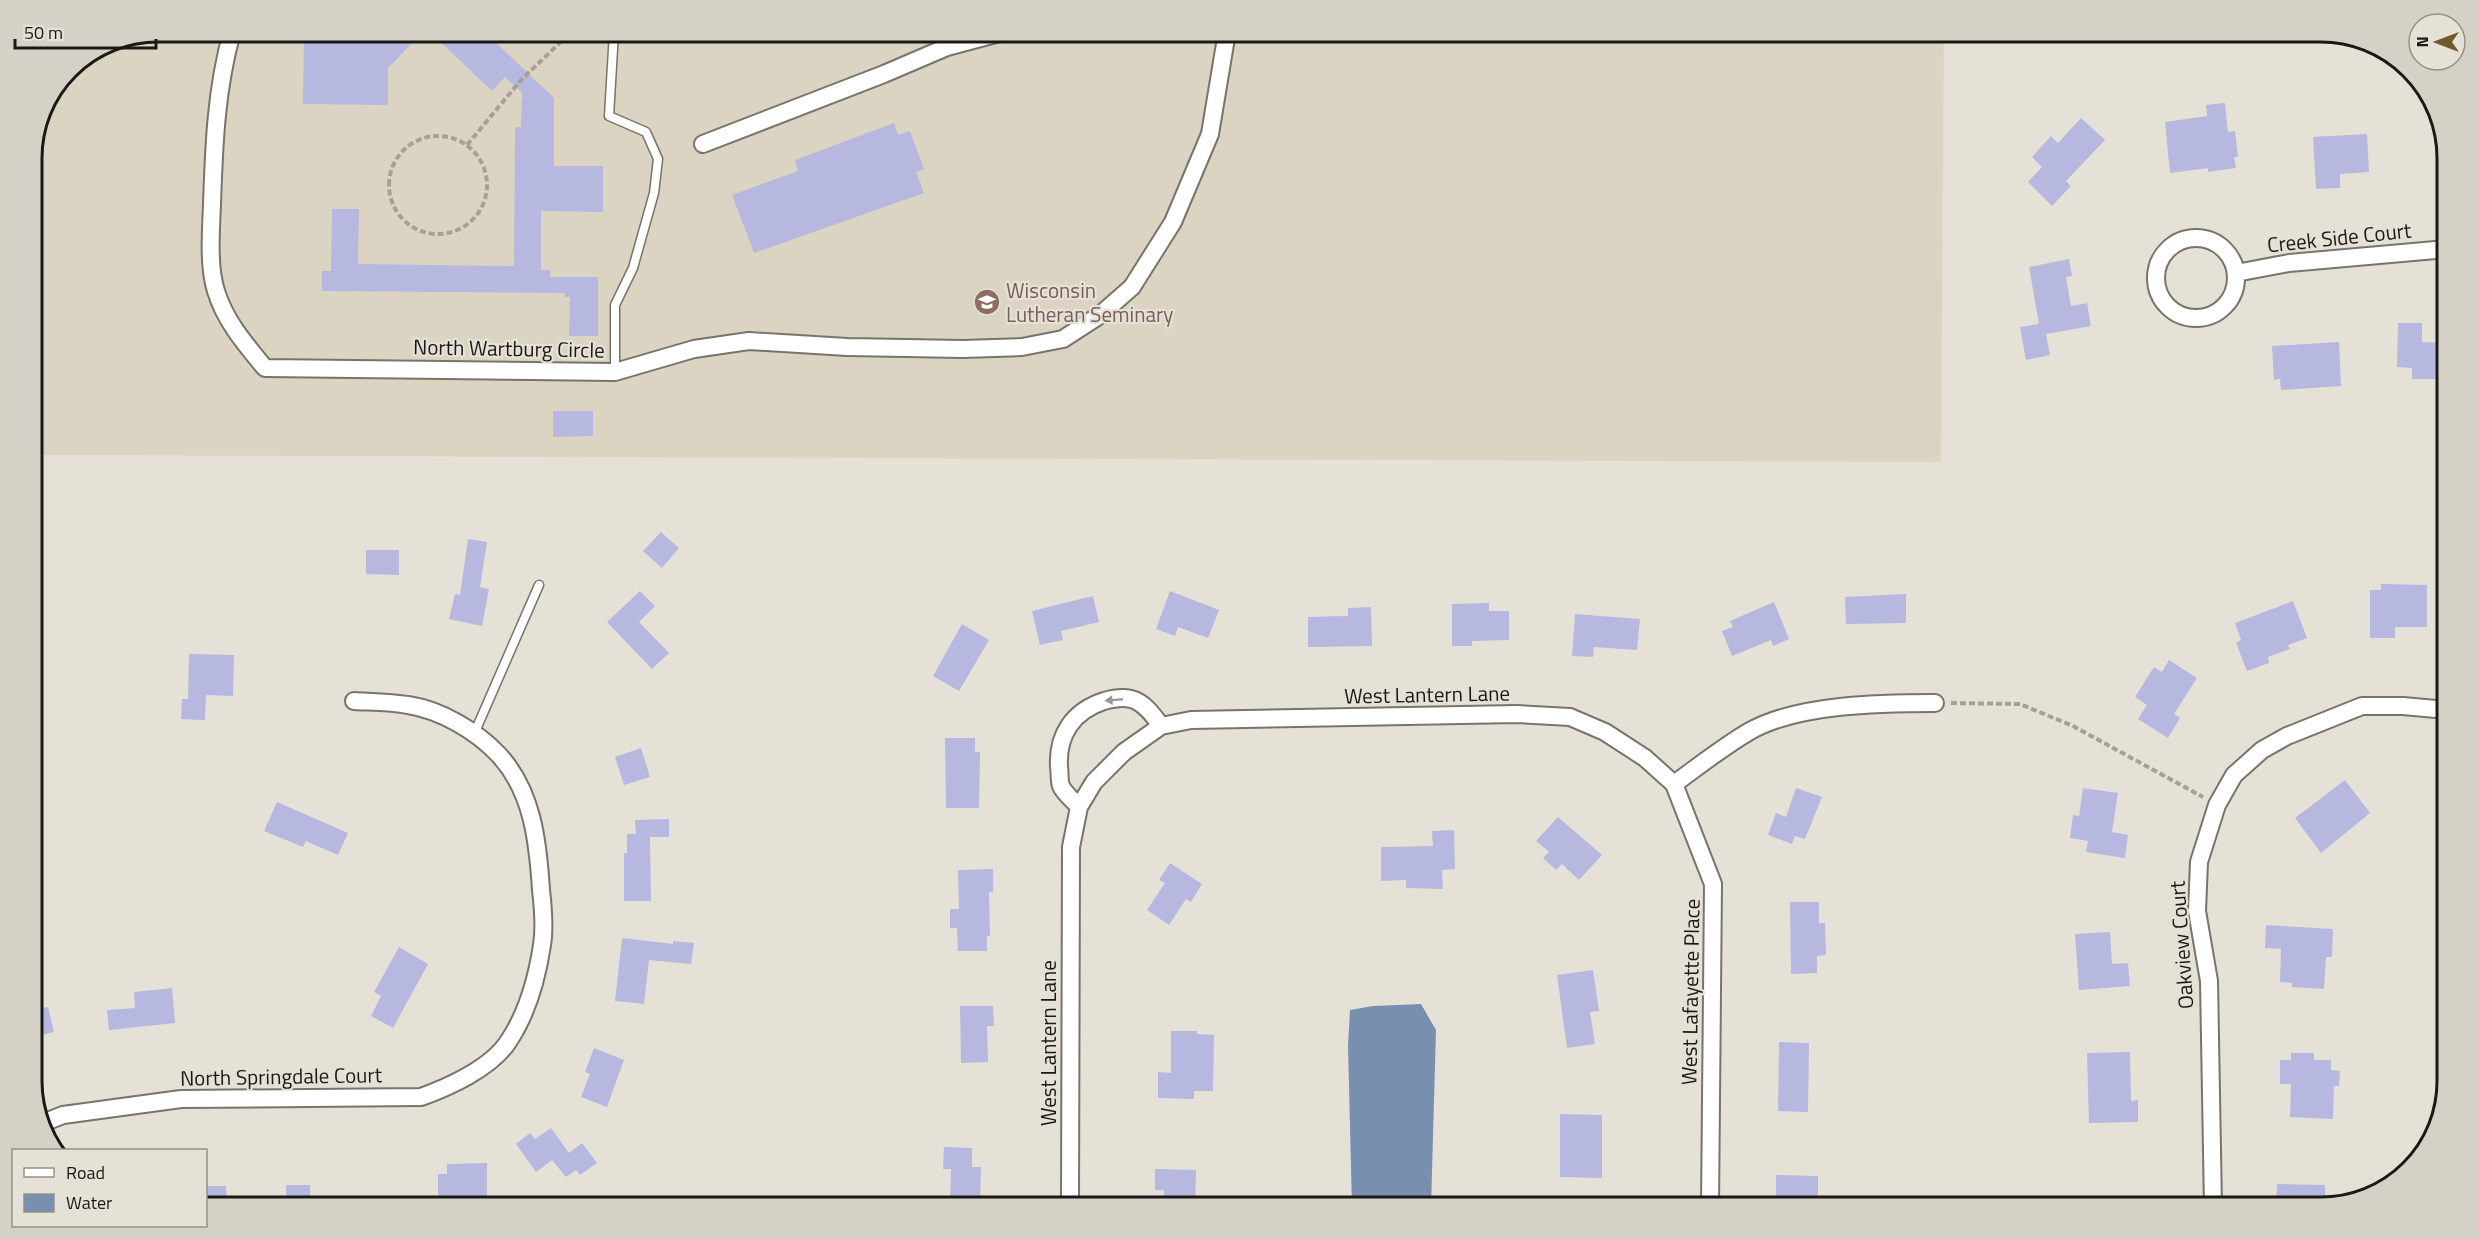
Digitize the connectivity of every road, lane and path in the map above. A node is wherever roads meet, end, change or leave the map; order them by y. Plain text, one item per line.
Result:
1 (229, 42) edge
2 (561, 42) edge
3 (613, 42) edge
4 (966, 42) edge
5 (1225, 42) edge
6 (703, 144) dead end
7 (467, 145) junction
8 (2437, 250) edge
9 (2236, 273) junction
10 (615, 372) junction
11 (539, 585) dead end
12 (354, 701) dead end
13 (1935, 703) joint
14 (2437, 710) edge
15 (1161, 726) junction
16 (474, 734) junction
17 (1674, 784) junction
18 (2217, 805) junction
19 (1079, 807) junction
20 (49, 1121) edge
21 (1070, 1197) edge
22 (1710, 1197) edge
23 (2213, 1197) edge

1 - 10 street, North Wartburg Circle
2 - 7 path
3 - 10 lane
4 - 6 street
5 - 10 street, North Wartburg Circle
7 - 7 path
8 - 9 street, Creek Side Court
9 - 9 street
11 - 16 lane
12 - 16 street
13 - 17 street
13 - 18 path
14 - 18 street, Oakview Court
15 - 17 street, West Lantern Lane
15 - 19 street, West Lantern Lane
15 -> 19 street
16 - 20 street, North Springdale Court
17 - 22 street, West Lafayette Place
18 - 23 street, Oakview Court
19 - 21 street, West Lantern Lane

